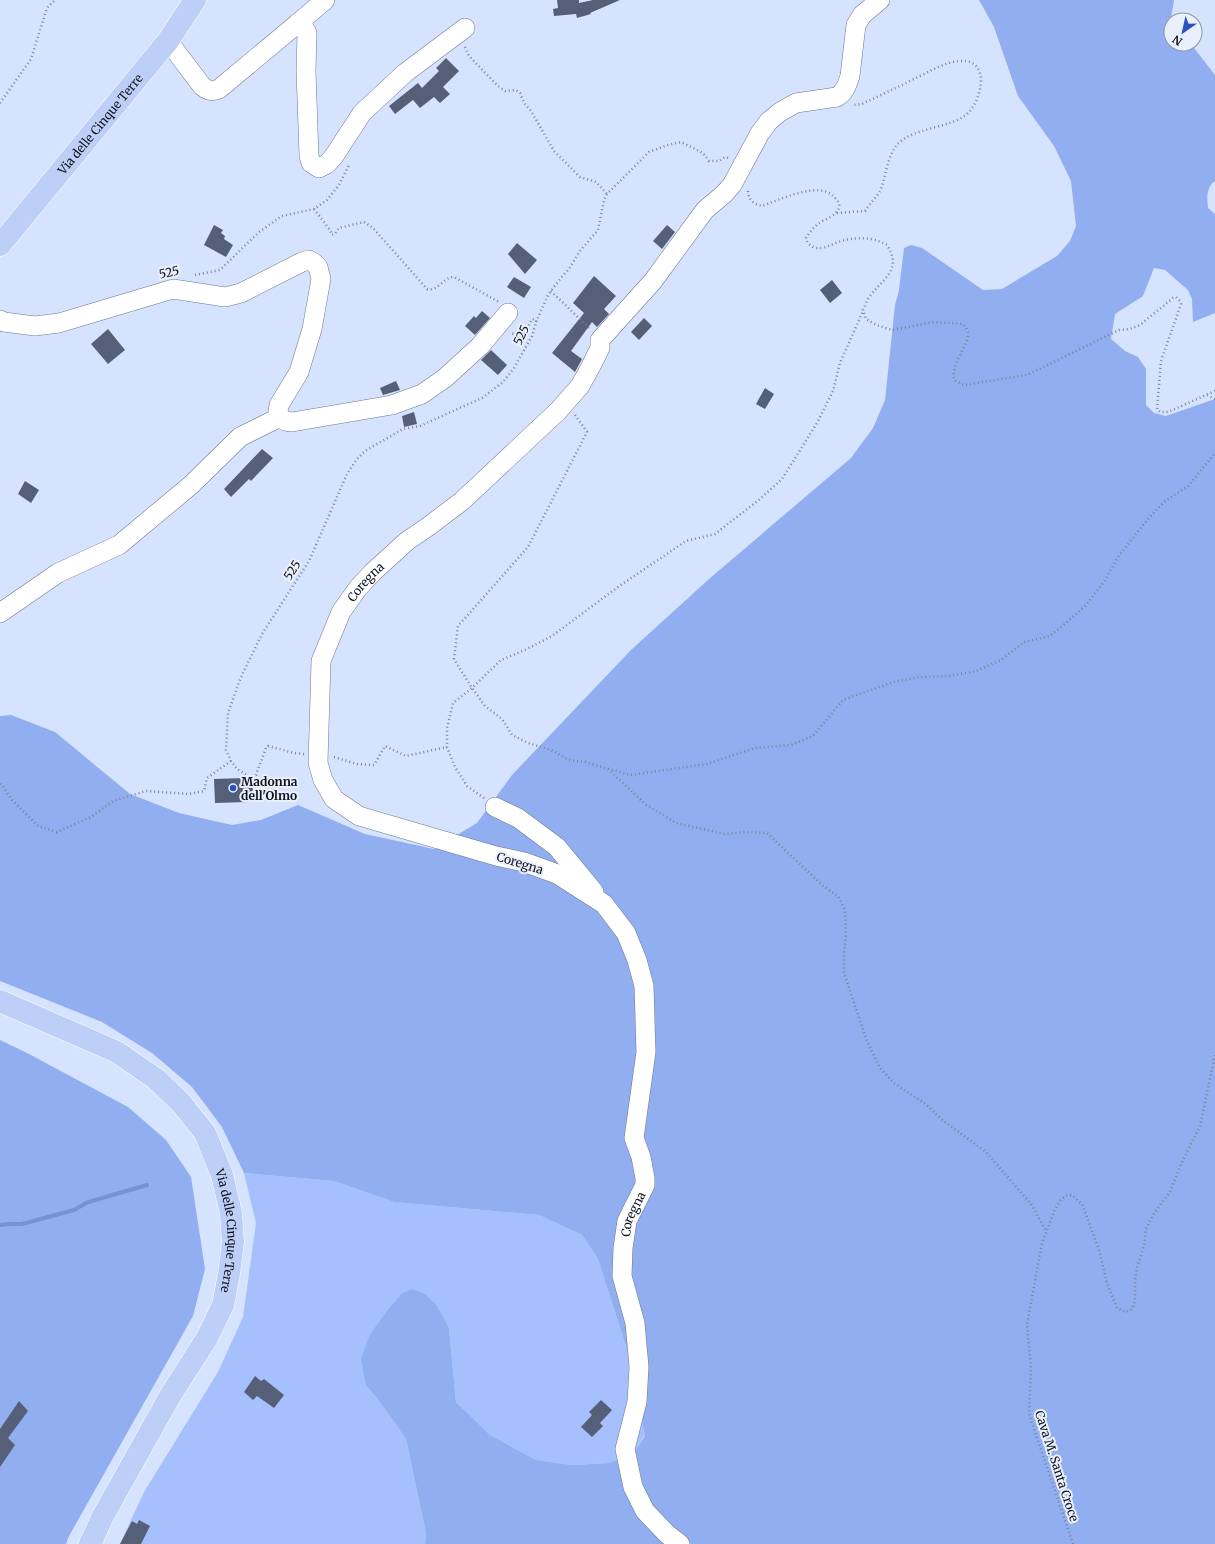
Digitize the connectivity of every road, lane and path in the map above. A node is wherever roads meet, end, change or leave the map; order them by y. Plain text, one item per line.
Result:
1 (55, 0) edge
2 (195, 0) edge
3 (326, 0) edge
4 (880, 0) edge
5 (297, 24) junction
6 (462, 30) joint
7 (168, 41) junction
8 (837, 97) junction
9 (0, 103) edge
10 (746, 158) junction
11 (750, 187) dead end
12 (607, 194) junction
13 (836, 213) junction
14 (0, 245) edge
15 (189, 277) dead end
16 (551, 291) junction
17 (863, 310) junction
18 (508, 313) junction
19 (0, 320) edge
20 (536, 323) junction
21 (600, 340) junction
22 (1215, 391) edge
23 (1206, 395) junction
24 (1215, 399) edge
25 (566, 402) junction
26 (280, 417) junction
27 (1215, 454) edge
28 (0, 613) edge
29 (472, 688) junction
30 (447, 747) junction
31 (318, 755) junction
32 (231, 761) junction
33 (608, 769) junction
34 (0, 784) edge
35 (495, 807) joint
36 (604, 904) junction
37 (0, 1001) edge
38 (1215, 1055) edge
39 (1047, 1231) junction
40 (90, 1544) edge
41 (680, 1544) edge
42 (1073, 1544) edge

1 - 9 path
2 - 7 main road, Via delle Cinque Terre
3 - 5 street
4 - 8 street
5 - 6 street
5 - 7 street
6 - 12 path
7 - 14 main road, Via delle Cinque Terre
8 - 10 street
8 - 13 path
10 - 12 path
10 - 21 street
11 - 13 path
12 - 16 path
13 - 17 path
15 - 18 path, 525
16 - 20 path
16 - 21 path
17 - 23 path
17 - 29 path
18 - 20 path, 525
18 - 26 street
19 - 26 street
20 - 32 path, 525
21 - 25 street, Coregna
22 - 23 path
23 - 24 path
25 - 29 path
25 - 31 street, Coregna
26 - 28 street
27 - 33 path
29 - 30 path
29 - 33 path
30 - 31 path
30 - 35 path
31 - 32 path
31 - 36 street, Coregna
32 - 34 path
33 - 39 path
35 - 36 street
36 - 41 street, Coregna
37 - 40 main road, Via delle Cinque Terre
38 - 39 path, Cava M. Santa Croce
39 - 42 path, Cava M. Santa Croce

